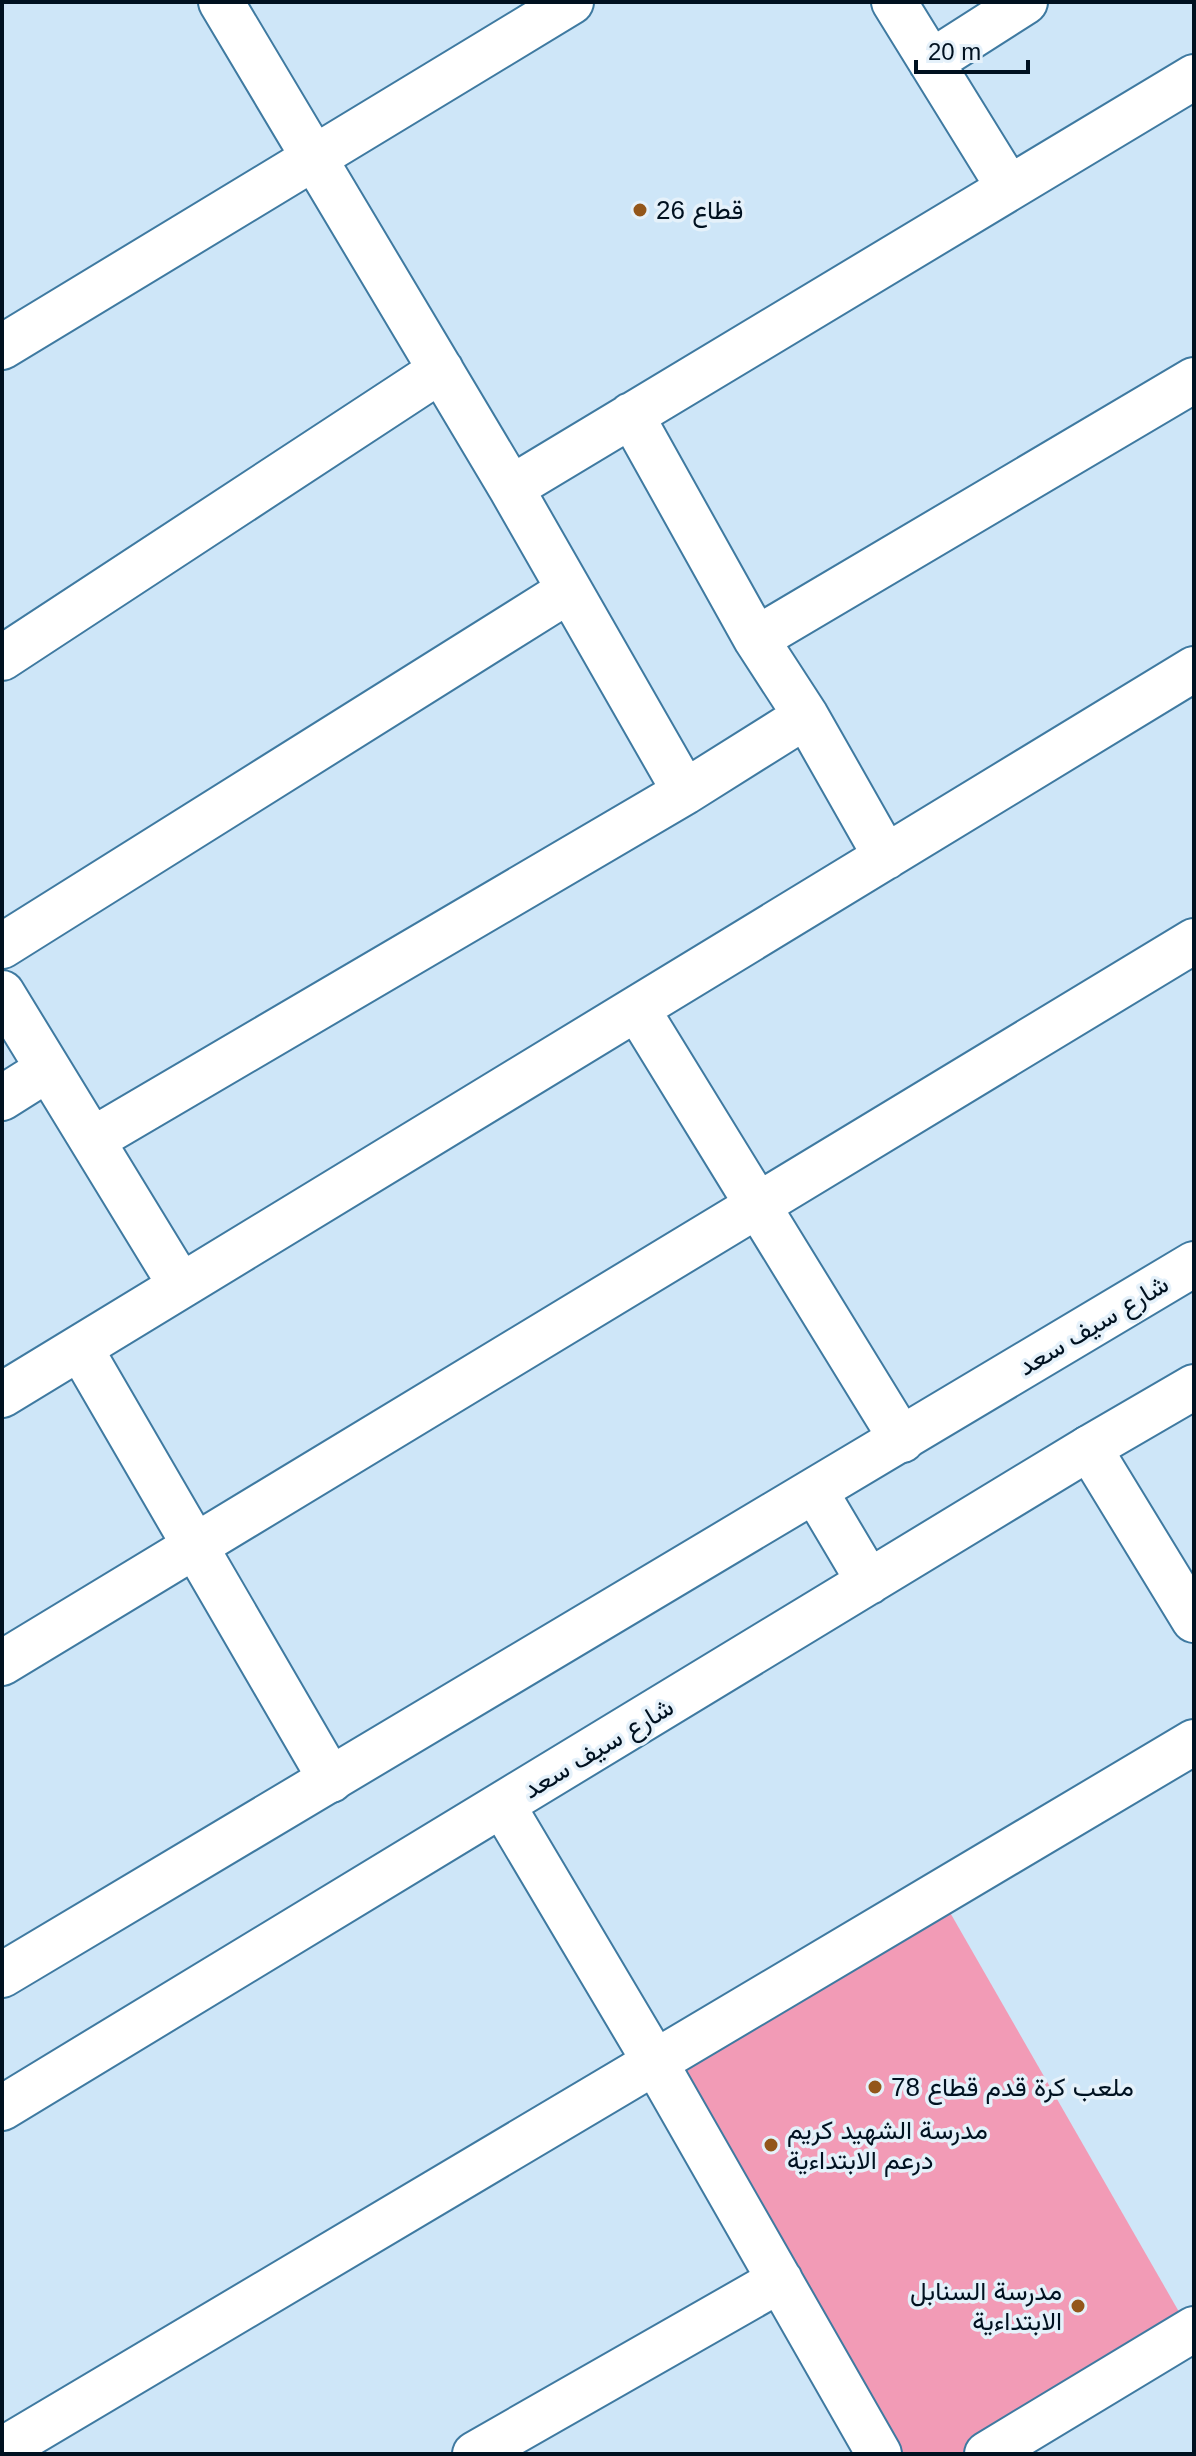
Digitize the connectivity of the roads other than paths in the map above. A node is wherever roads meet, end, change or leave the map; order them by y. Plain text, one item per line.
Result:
1 (221, 2) edge
2 (571, 2) edge
3 (894, 2) edge
4 (1025, 2) edge
5 (931, 62) junction
6 (1194, 77) edge
7 (313, 157) junction
8 (1009, 188) junction
9 (2, 347) edge
10 (441, 370) junction
11 (1194, 380) edge
12 (631, 415) junction
13 (511, 488) junction
14 (568, 591) junction
15 (756, 639) junction
16 (2, 658) edge
17 (1194, 669) edge
18 (806, 716) junction
19 (685, 792) junction
20 (886, 857) junction
21 (1194, 941) edge
22 (2, 946) edge
23 (2, 993) edge
24 (637, 1009) junction
25 (48, 1069) junction
26 (2, 1098) edge
27 (92, 1140) junction
28 (757, 1206) junction
29 (1194, 1264) edge
30 (181, 1286) junction
31 (80, 1348) junction
32 (1194, 1387) edge
33 (2, 1395) edge
34 (902, 1440) junction
35 (1089, 1448) junction
36 (815, 1491) junction
37 (195, 1546) junction
38 (869, 1582) junction
39 (1194, 1620) edge
40 (2, 1663) edge
41 (1194, 1742) edge
42 (331, 1780) junction
43 (503, 1806) junction
44 (2, 1975) edge
45 (655, 2062) junction
46 (2, 2108) edge
47 (780, 2280) junction
48 (1194, 2329) edge
49 (2, 2450) edge
50 (475, 2454) edge
51 (879, 2454) edge
52 (987, 2454) edge

1 - 7 street
2 - 7 street
3 - 5 street
4 - 5 street
5 - 8 street
6 - 8 street
7 - 9 street
7 - 10 street
8 - 12 street
10 - 13 street
10 - 16 street
11 - 15 street
12 - 13 street
12 - 15 street
13 - 14 street
14 - 19 street
14 - 22 street
15 - 18 street
17 - 20 street
18 - 19 street
18 - 20 street
19 - 27 street
20 - 24 street
21 - 28 street
23 - 25 street
24 - 28 street
24 - 30 street
25 - 26 street
25 - 27 street
27 - 30 street
28 - 34 street
28 - 37 street
29 - 34 street, شارع سيف سعد
30 - 31 street
31 - 33 street
31 - 37 street
32 - 35 street, شارع سيف سعد
34 - 36 street, شارع سيف سعد
35 - 38 street, شارع سيف سعد
35 - 39 street
36 - 38 street
36 - 42 street, شارع سيف سعد
37 - 40 street
37 - 42 street
38 - 43 street, شارع سيف سعد
41 - 45 street
42 - 44 street, شارع سيف سعد
43 - 45 street
43 - 46 street, شارع سيف سعد
45 - 47 street
45 - 49 street
47 - 50 street
47 - 51 street
48 - 52 street

